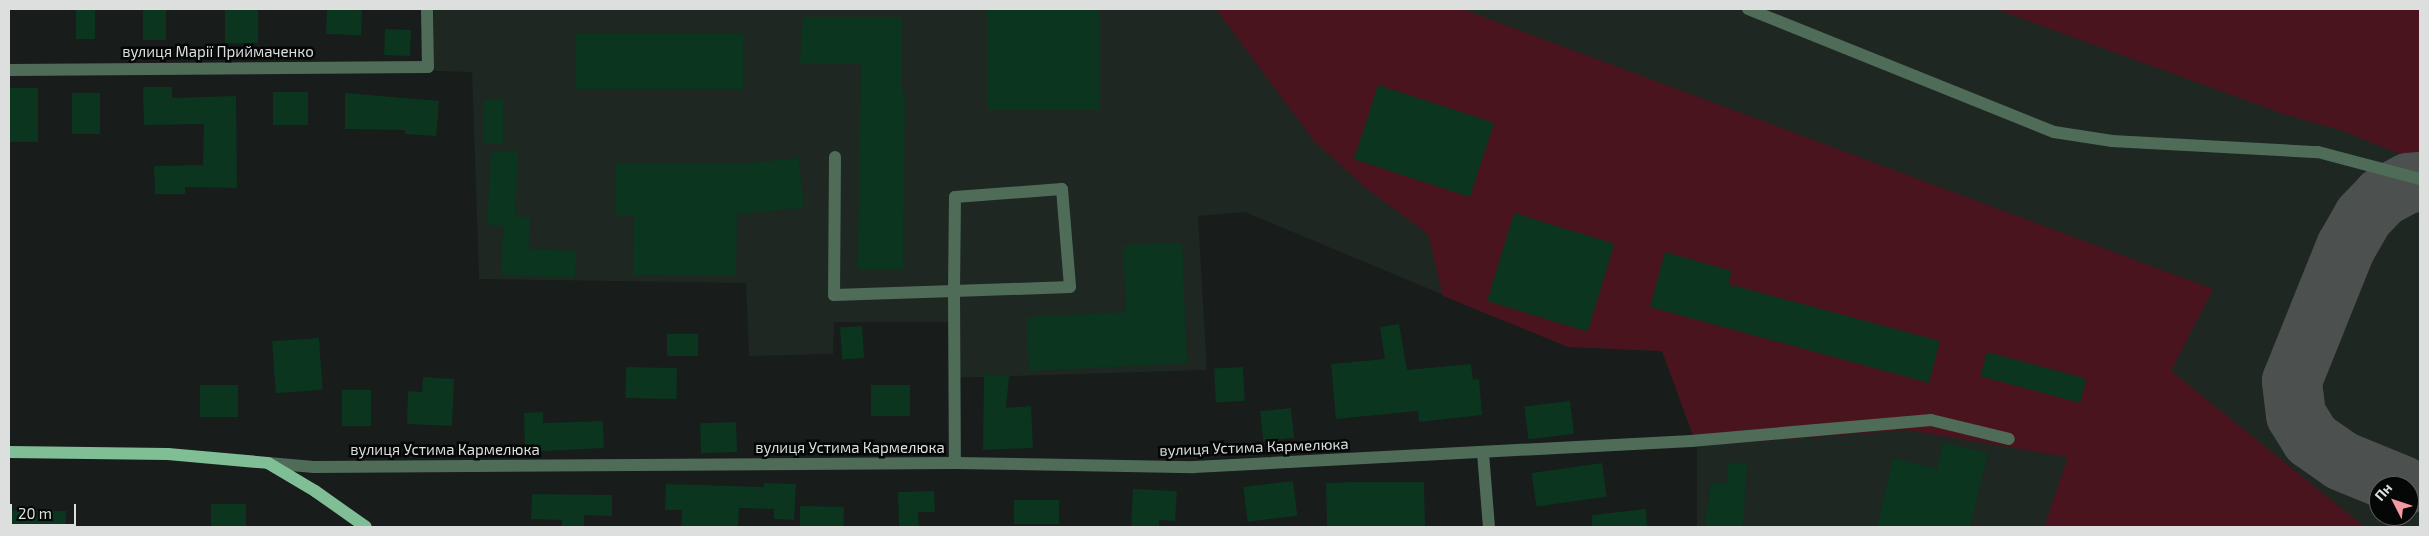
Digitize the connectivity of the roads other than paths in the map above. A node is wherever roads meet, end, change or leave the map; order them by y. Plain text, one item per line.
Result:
1 (427, 9) edge
2 (1748, 9) edge
3 (9, 70) edge
4 (835, 157) dead end
5 (2420, 179) edge
6 (954, 291) junction
7 (2010, 439) dead end
8 (9, 452) edge
9 (1483, 453) junction
10 (268, 463) junction
11 (955, 463) junction
12 (366, 527) edge
13 (1489, 527) edge

1 - 3 street, вулиця Марії Приймаченко
2 - 5 street
4 - 6 street
6 - 6 street
6 - 11 street
7 - 9 street, вулиця Устима Кармелюка
8 - 10 main road, вулиця Устима Кармелюка
9 - 11 street, вулиця Устима Кармелюка
9 - 13 street
10 - 11 street, вулиця Устима Кармелюка
10 - 12 main road

